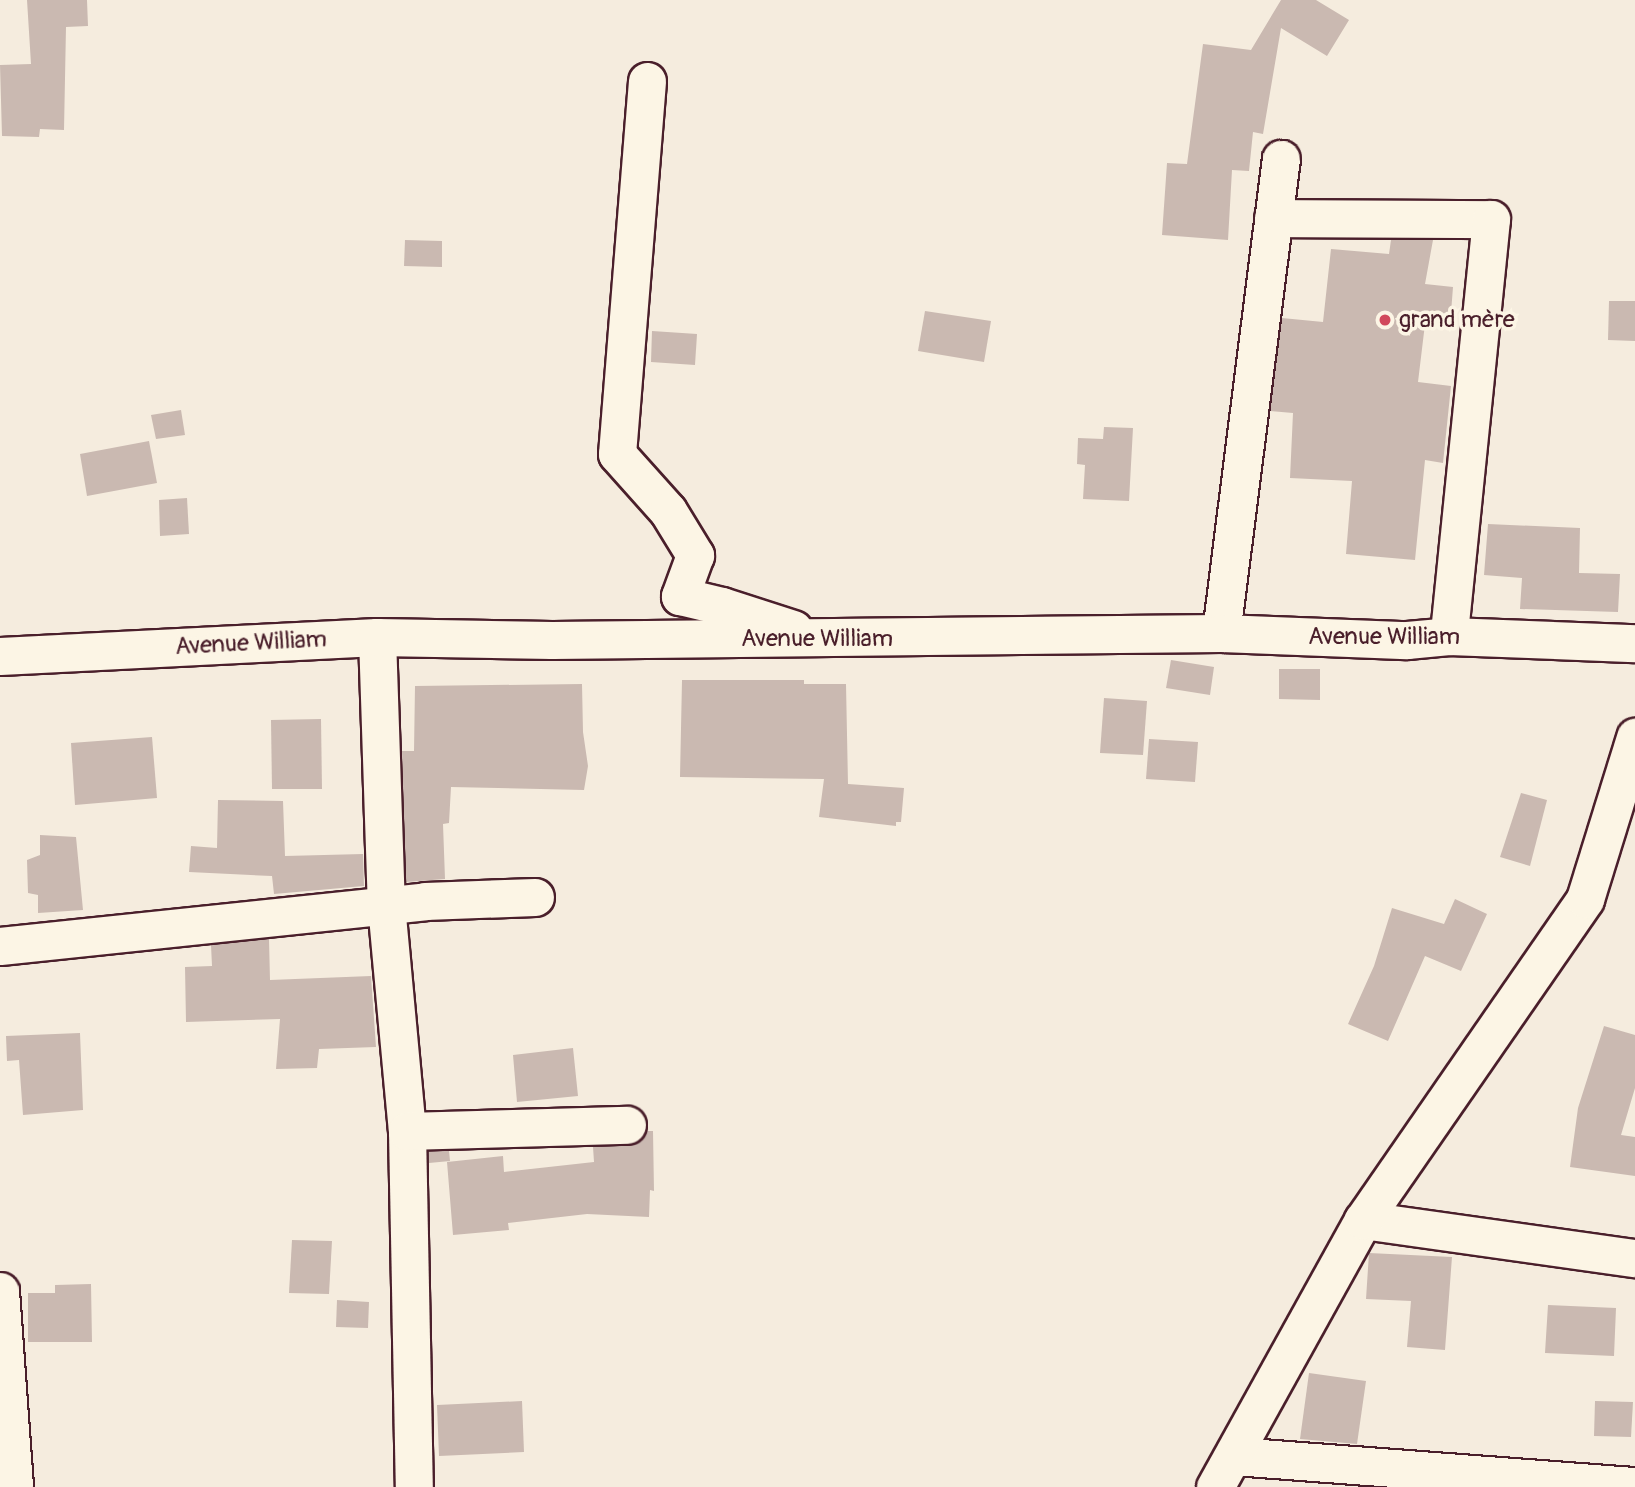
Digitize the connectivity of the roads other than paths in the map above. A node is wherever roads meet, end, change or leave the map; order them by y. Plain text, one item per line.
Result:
1 (647, 81) dead end
2 (1281, 159) dead end
3 (1273, 218) junction
4 (1221, 633) junction
5 (1449, 636) junction
6 (377, 637) junction
7 (823, 639) junction
8 (1635, 643) edge
9 (0, 656) edge
10 (1635, 737) edge
11 (535, 897) dead end
12 (386, 905) junction
13 (0, 946) edge
14 (627, 1125) dead end
15 (407, 1131) junction
16 (1363, 1220) junction
17 (1635, 1258) edge
18 (0, 1291) edge
19 (4, 1374) edge
20 (1234, 1456) junction
21 (1635, 1486) edge
22 (14, 1487) edge
23 (414, 1487) edge
24 (1215, 1487) edge

1 - 7 street
2 - 3 street
3 - 4 street
3 - 5 street
4 - 5 street, Avenue William
4 - 7 street, Avenue William
5 - 8 street, Avenue William
6 - 7 street, Avenue William
6 - 9 street, Avenue William
6 - 12 street
10 - 16 street
11 - 12 street
12 - 13 street
12 - 15 street
14 - 15 street
15 - 23 street
16 - 17 street
16 - 20 street
18 - 19 street
19 - 22 street
20 - 21 street
20 - 24 street

